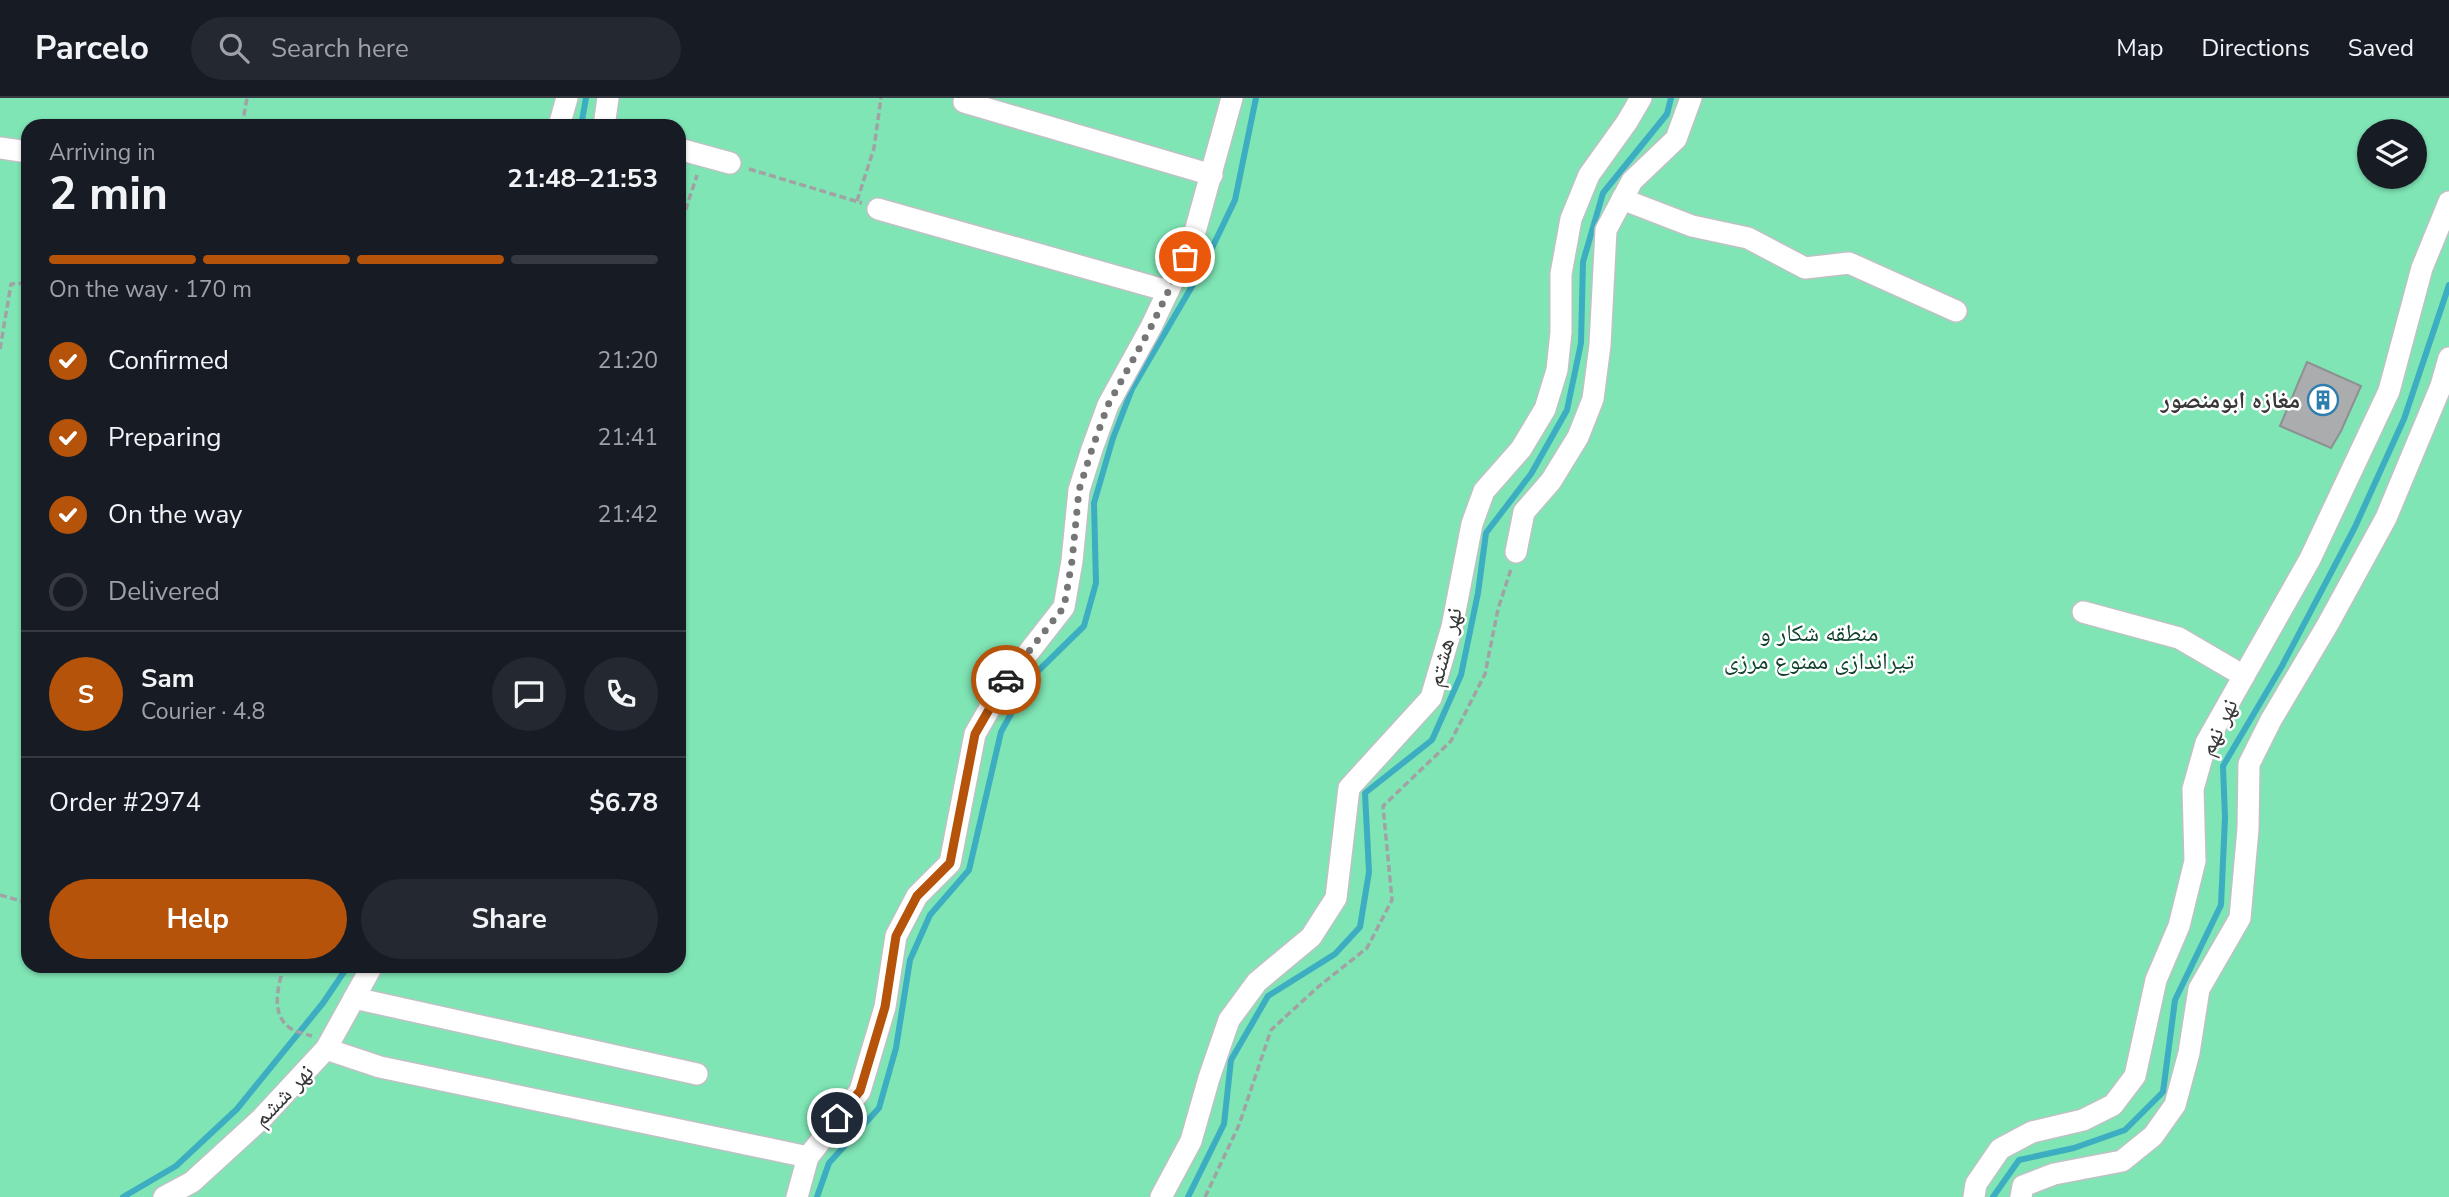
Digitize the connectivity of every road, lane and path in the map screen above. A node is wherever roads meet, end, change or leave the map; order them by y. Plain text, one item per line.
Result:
1 (247, 98) edge
2 (567, 98) edge
3 (608, 98) edge
4 (881, 98) edge
5 (1232, 98) edge
6 (1641, 98) edge
7 (1691, 98) edge
8 (964, 102) dead end
9 (243, 119) edge
10 (561, 119) edge
11 (605, 119) edge
12 (0, 148) edge
13 (21, 151) edge
14 (686, 151) edge
15 (702, 156) junction
16 (730, 163) joint
17 (1212, 175) junction
18 (1622, 199) junction
19 (857, 202) junction
20 (2449, 202) edge
21 (686, 207) edge
22 (878, 209) joint
23 (21, 283) edge
24 (1168, 291) junction
25 (1956, 311) dead end
26 (0, 349) edge
27 (2449, 358) edge
28 (1516, 552) joint
29 (2083, 612) dead end
30 (2244, 676) junction
31 (0, 895) edge
32 (21, 901) edge
33 (282, 973) edge
34 (368, 973) edge
35 (354, 998) junction
36 (320, 1043) junction
37 (697, 1073) dead end
38 (808, 1157) junction
39 (164, 1197) edge
40 (797, 1197) edge
41 (1161, 1197) edge
42 (1205, 1197) edge
43 (1974, 1197) edge
44 (2021, 1197) edge

1 - 9 path
2 - 10 street
3 - 11 street
4 - 19 path
5 - 17 street
6 - 41 street, نهر هشتم
7 - 18 street
8 - 17 street
12 - 13 street
14 - 15 street
15 - 16 street
15 - 21 path
16 - 19 path
17 - 24 street
18 - 25 street
18 - 28 street
19 - 22 path
20 - 30 street, نهر نهم
22 - 24 street
23 - 26 path
24 - 38 street
27 - 44 street
28 - 42 path
29 - 30 street
30 - 43 street, نهر نهم
31 - 32 path
33 - 36 path
34 - 35 street, نهر ششم
35 - 36 street, نهر ششم
35 - 37 street
36 - 38 street
36 - 39 street, نهر ششم
38 - 40 street

